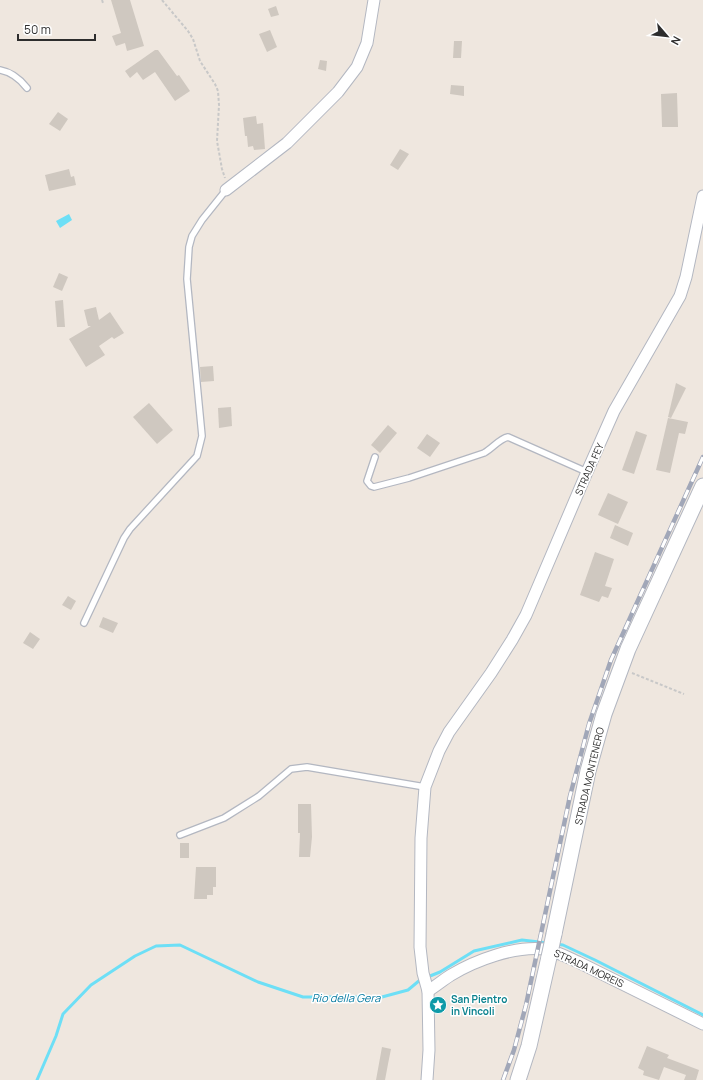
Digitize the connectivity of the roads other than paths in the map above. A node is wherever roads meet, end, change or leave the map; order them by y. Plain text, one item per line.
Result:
1 (374, 0) edge
2 (0, 70) edge
3 (27, 88) dead end
4 (228, 189) joint
5 (703, 196) edge
6 (375, 457) dead end
7 (587, 472) junction
8 (703, 486) edge
9 (84, 622) dead end
10 (425, 787) junction
11 (180, 835) dead end
12 (426, 982) junction
13 (703, 1024) edge
14 (427, 1080) edge
15 (518, 1080) edge

1 - 4 street
2 - 3 lane
4 - 9 lane
5 - 7 street, STRADA FEY
6 - 7 lane
7 - 10 street, STRADA FEY
8 - 15 main road, STRADA MONTENERO, bridge
10 - 11 lane
10 - 12 street
12 - 13 street, STRADA MOREIS
12 - 14 street

